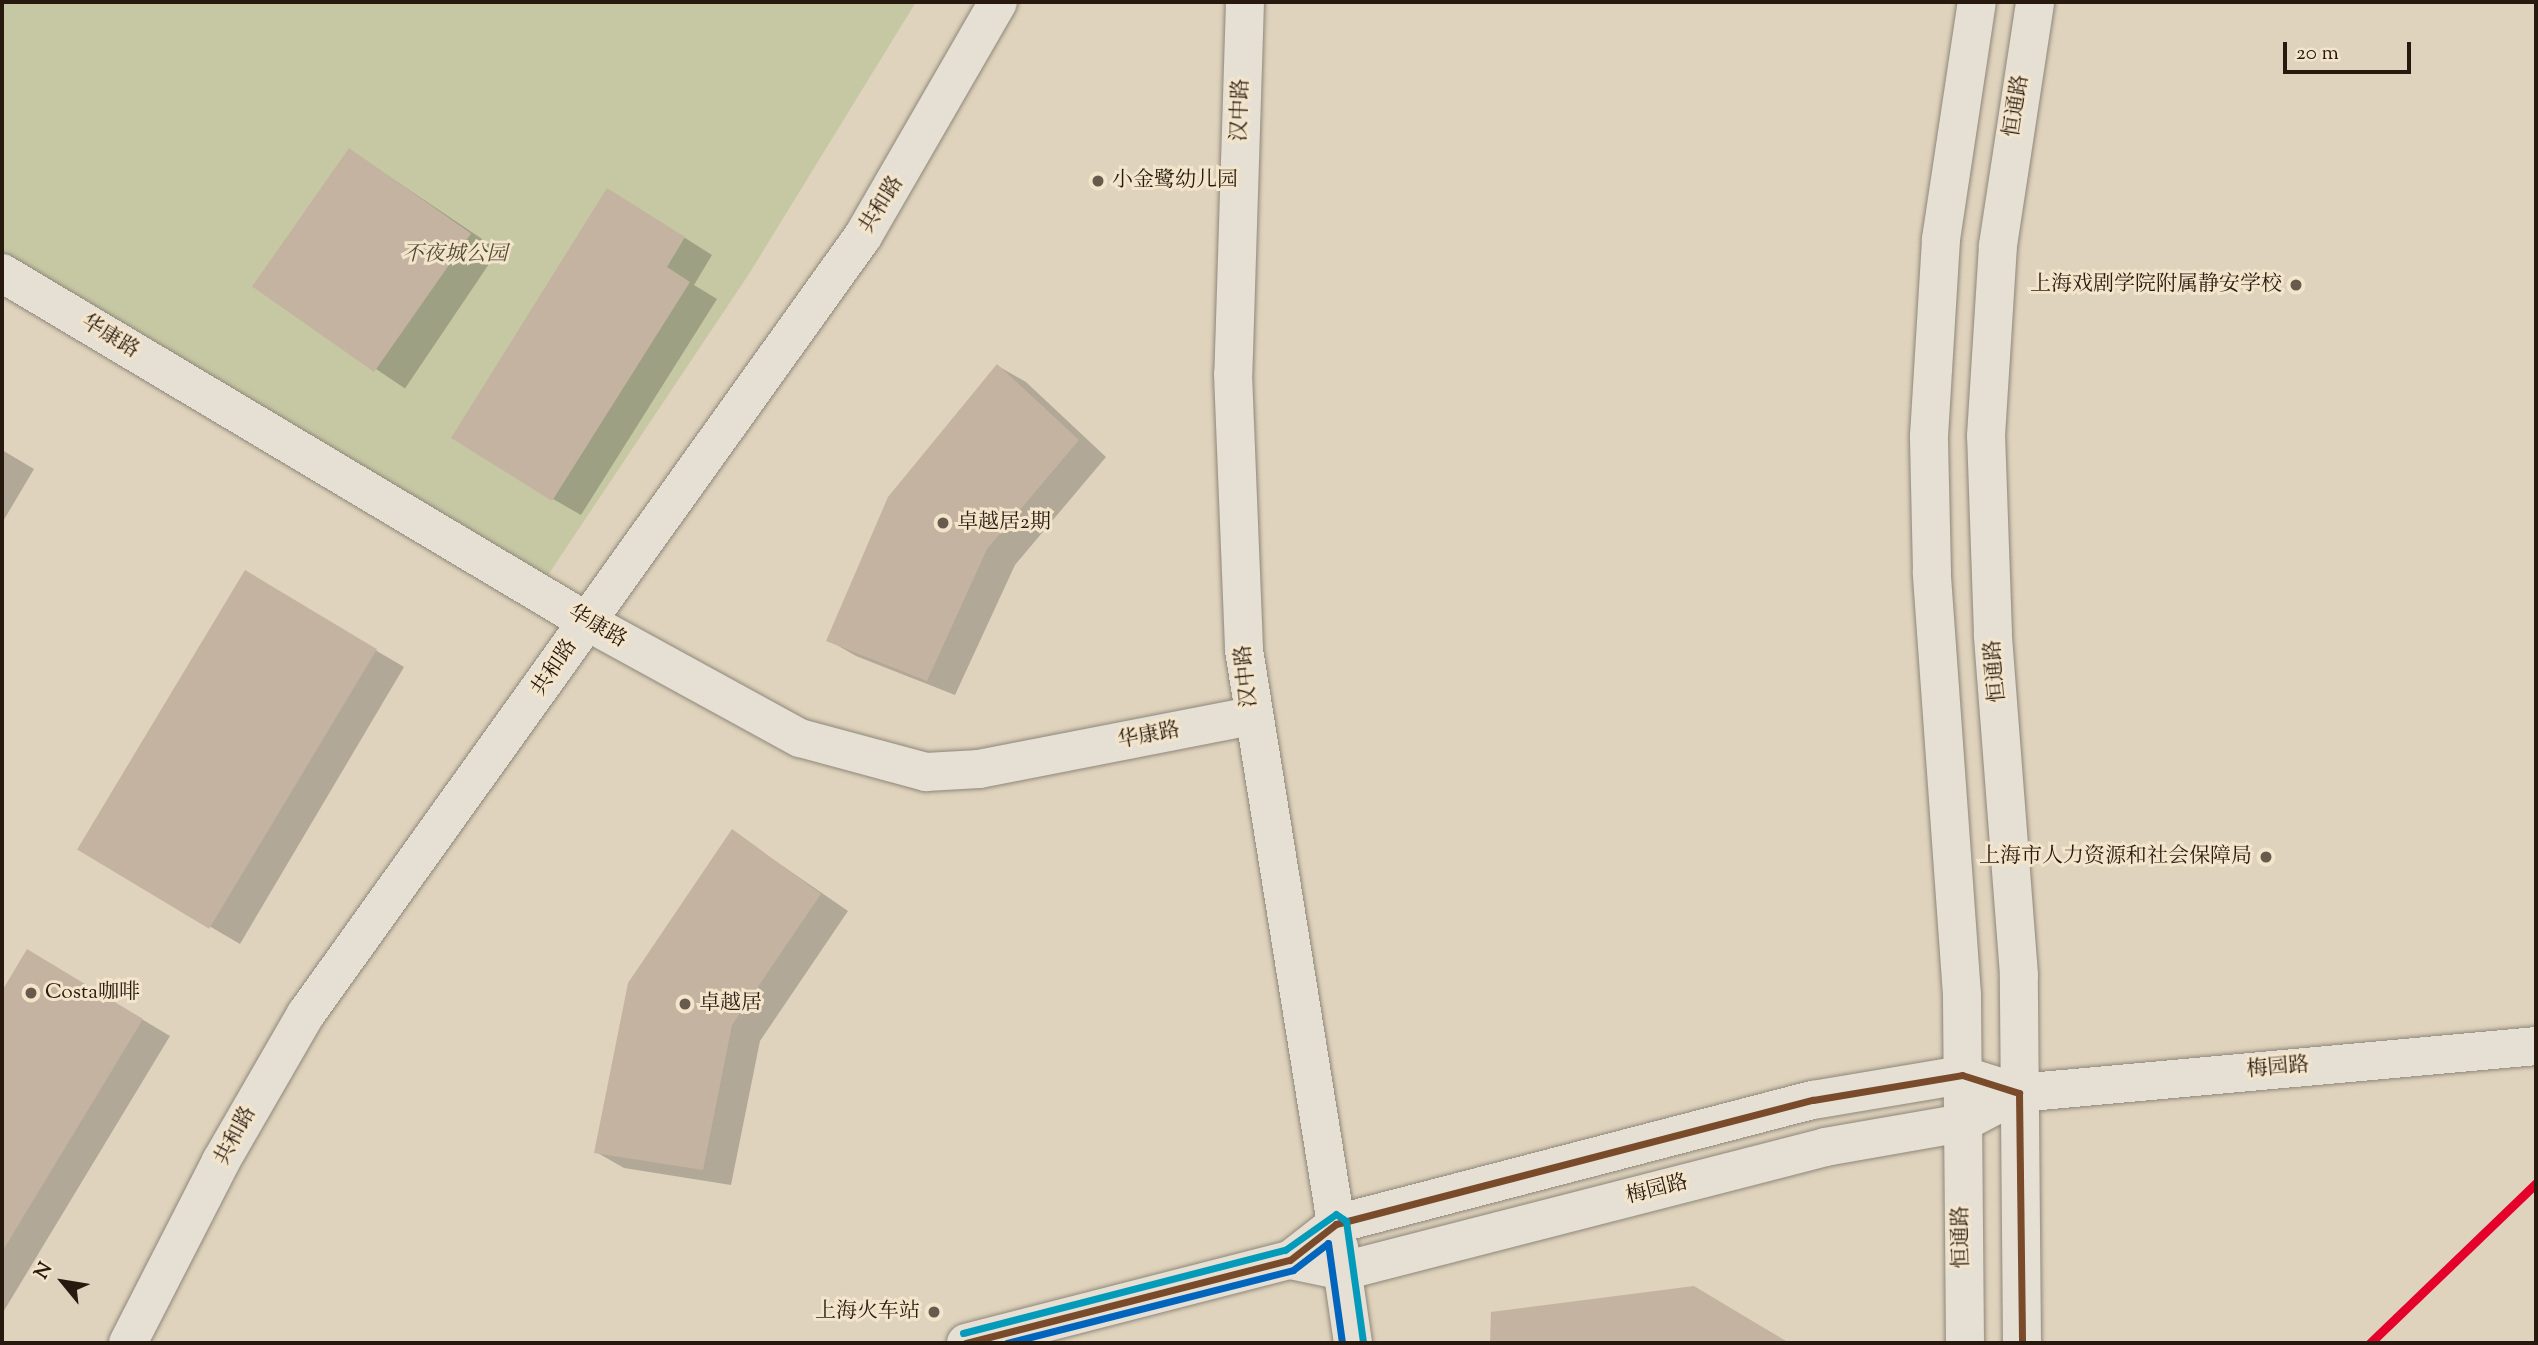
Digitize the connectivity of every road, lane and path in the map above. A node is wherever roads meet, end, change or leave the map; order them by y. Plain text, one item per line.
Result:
1 (998, 2) edge
2 (1245, 2) edge
3 (1977, 2) edge
4 (2035, 2) edge
5 (2, 273) edge
6 (586, 621) junction
7 (1252, 716) junction
8 (2536, 1046) edge
9 (1962, 1075) junction
10 (2019, 1093) junction
11 (1962, 1123) junction
12 (1336, 1224) junction
13 (1290, 1260) junction
14 (1343, 1271) junction
15 (128, 1343) edge
16 (967, 1343) edge
17 (1353, 1343) edge
18 (1965, 1343) edge
19 (2022, 1343) edge

1 - 6 street, 共和路
2 - 7 street, 汉中路
3 - 9 street, 恒通路
4 - 10 street, 恒通路
5 - 6 street, 华康路
6 - 7 street, 华康路
6 - 15 street, 共和路
7 - 12 street, 汉中路
8 - 10 street, 梅园路
9 - 10 street, 梅园路
9 - 11 street, 恒通路
9 - 12 street, 梅园路
10 - 11 street, 梅园路
10 - 19 street, 恒通路
11 - 14 street, 梅园路
11 - 18 street, 恒通路
12 - 13 street, 梅园路
12 - 14 street, 汉中路
13 - 14 street, 梅园路
13 - 16 street, 梅园路
14 - 17 street, 汉中路

